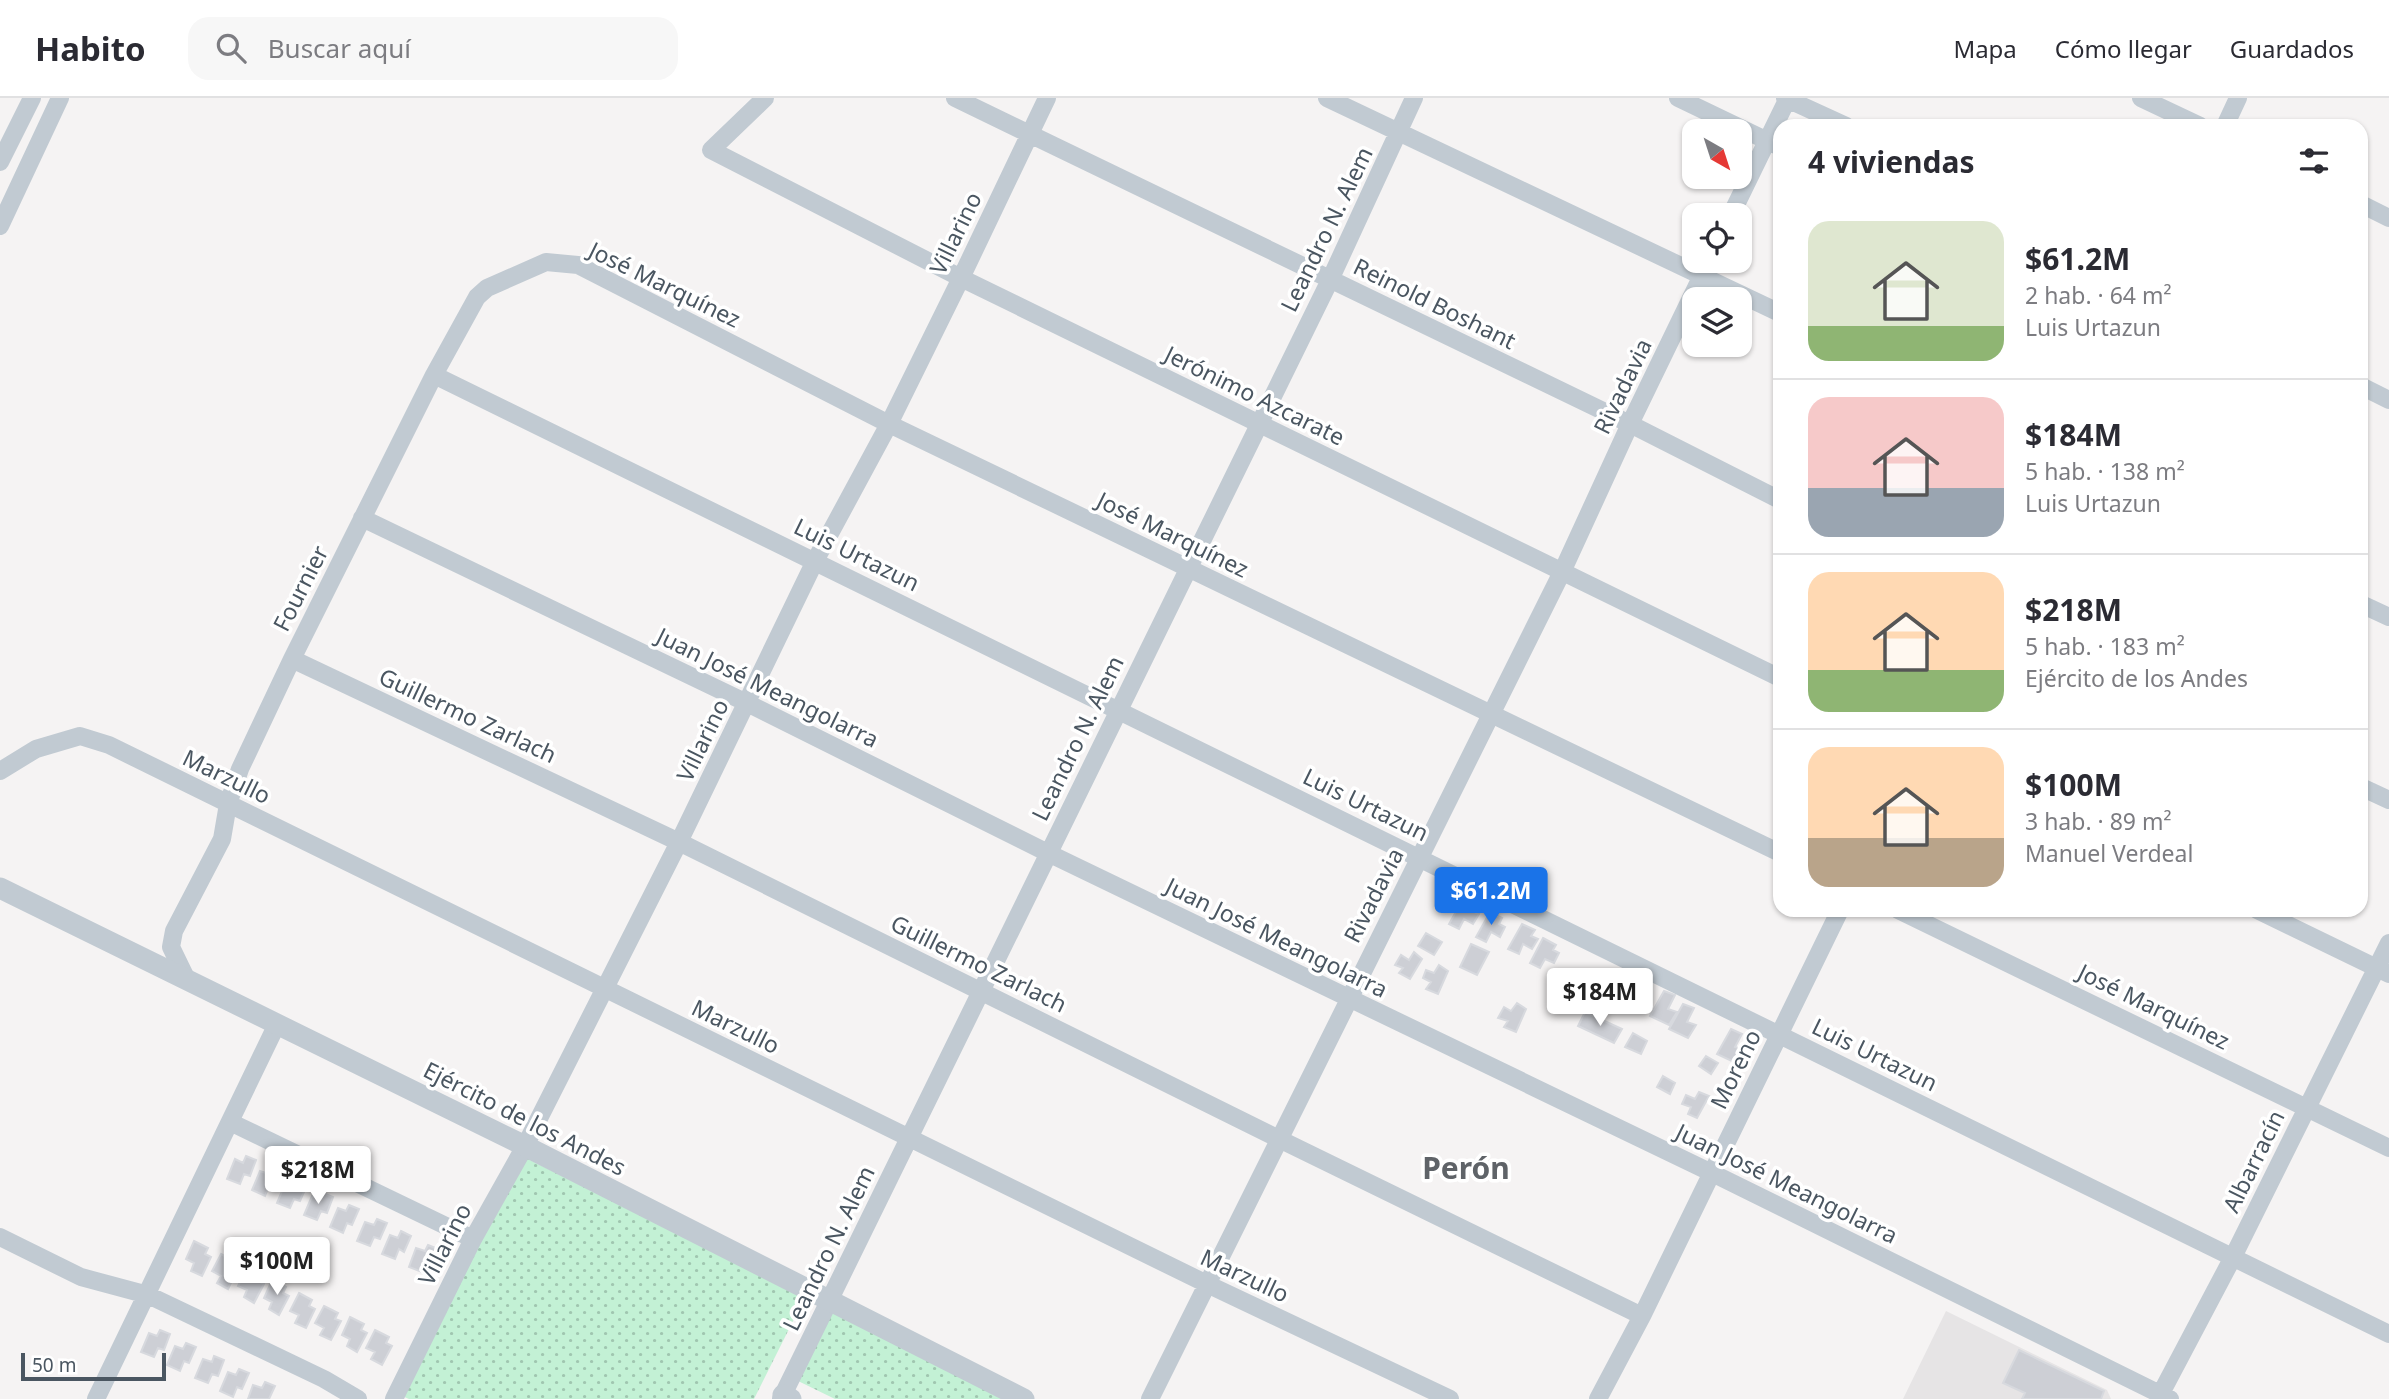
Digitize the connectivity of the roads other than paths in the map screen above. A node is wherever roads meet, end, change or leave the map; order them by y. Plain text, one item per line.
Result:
1 (32, 98) edge
2 (60, 98) edge
3 (765, 98) edge
4 (955, 98) edge
5 (1047, 98) edge
6 (1327, 98) edge
7 (1414, 98) edge
8 (1678, 98) edge
9 (1787, 98) edge
10 (2141, 98) edge
11 (2238, 98) edge
12 (1781, 119) edge
13 (1831, 119) edge
14 (2185, 119) edge
15 (2228, 119) edge
16 (1400, 132) junction
17 (1029, 135) junction
18 (1773, 144) edge
19 (0, 162) edge
20 (1738, 203) edge
21 (2368, 208) edge
22 (2389, 218) edge
23 (0, 226) edge
24 (1682, 258) edge
25 (546, 262) joint
26 (1704, 273) edge
27 (1713, 273) edge
28 (961, 278) junction
29 (1330, 280) junction
30 (1773, 309) edge
31 (433, 375) junction
32 (2368, 390) edge
33 (2389, 400) edge
34 (889, 424) junction
35 (1630, 424) junction
36 (1258, 425) junction
37 (1773, 496) edge
38 (362, 518) junction
39 (816, 561) junction
40 (1188, 568) junction
41 (1562, 572) junction
42 (2368, 607) edge
43 (2389, 617) edge
44 (292, 659) junction
45 (1773, 675) edge
46 (747, 703) junction
47 (1118, 710) junction
48 (1491, 714) junction
49 (0, 771) edge
50 (2368, 790) edge
51 (2389, 800) edge
52 (229, 804) junction
53 (680, 842) junction
54 (1773, 850) edge
55 (1048, 853) junction
56 (1419, 858) junction
57 (0, 888) edge
58 (1837, 917) edge
59 (1913, 917) edge
60 (2271, 917) edge
61 (2389, 943) edge
62 (2383, 971) edge
63 (187, 980) junction
64 (605, 988) junction
65 (981, 990) junction
66 (1349, 999) junction
67 (277, 1024) junction
68 (1779, 1035) junction
69 (2308, 1107) junction
70 (230, 1122) junction
71 (909, 1138) junction
72 (1279, 1139) junction
73 (525, 1146) junction
74 (2389, 1148) edge
75 (1712, 1173) junction
76 (0, 1237) edge
77 (473, 1239) junction
78 (2233, 1257) junction
79 (1207, 1284) junction
80 (148, 1295) junction
81 (829, 1301) junction
82 (1642, 1315) junction
83 (2389, 1334) edge
84 (2163, 1397) edge
85 (785, 1398) edge
86 (96, 1399) edge
87 (358, 1399) edge
88 (394, 1399) edge
89 (1024, 1399) edge
90 (1150, 1399) edge
91 (1450, 1399) edge
92 (1598, 1399) edge

1 - 19 street
2 - 23 street
3 - 28 street, Jerónimo Azcarate
4 - 17 street, Reinold Boshant
5 - 17 street, Villarino
6 - 16 street
7 - 16 street, Leandro N. Alem
8 - 18 street
9 - 12 street
9 - 13 street
10 - 14 street
11 - 15 street
16 - 24 street
16 - 29 street, Leandro N. Alem
17 - 28 street, Villarino
17 - 29 street, Reinold Boshant
18 - 20 street
21 - 22 street
25 - 31 street, Fournier
25 - 34 street, José Marquínez
26 - 35 street, Rivadavia
27 - 30 street
28 - 34 street, Villarino
28 - 36 street, Jerónimo Azcarate
29 - 35 street, Reinold Boshant
29 - 36 street, Leandro N. Alem
31 - 38 street, Fournier
31 - 39 street, Luis Urtazun
32 - 33 street
34 - 39 street, Villarino
34 - 40 street, José Marquínez
35 - 37 street, Reinold Boshant
35 - 41 street, Rivadavia
36 - 40 street, Leandro N. Alem
36 - 41 street, Jerónimo Azcarate
38 - 44 street, Fournier
38 - 46 street, Juan José Meangolarra
39 - 46 street, Villarino
39 - 47 street, Luis Urtazun
40 - 47 street, Leandro N. Alem
40 - 48 street, José Marquínez
41 - 45 street, Jerónimo Azcarate
41 - 48 street, Rivadavia
42 - 43 street
44 - 52 street, Fournier
44 - 53 street, Guillermo Zarlach
46 - 53 street, Villarino
46 - 55 street, Juan José Meangolarra
47 - 55 street, Leandro N. Alem
47 - 56 street, Luis Urtazun
48 - 54 street, José Marquínez
48 - 56 street, Rivadavia
49 - 52 street, Marzullo
50 - 51 street
52 - 63 street, Fournier
52 - 64 street, Marzullo
53 - 64 street, Villarino
53 - 65 street, Guillermo Zarlach
55 - 65 street, Leandro N. Alem
55 - 66 street, Juan José Meangolarra
56 - 66 street, Rivadavia
56 - 68 street, Luis Urtazun
57 - 63 street, Ejército de los Andes
58 - 68 street, Moreno
59 - 69 street, José Marquínez
60 - 62 street
61 - 62 street, Albarracín
62 - 69 street, Albarracín
63 - 67 street, Ejército de los Andes
64 - 71 street, Marzullo
64 - 73 street, Villarino
65 - 71 street, Leandro N. Alem
65 - 72 street, Guillermo Zarlach
66 - 72 street, Rivadavia
66 - 75 street, Juan José Meangolarra
67 - 70 street
67 - 73 street, Ejército de los Andes
68 - 75 street, Moreno
68 - 78 street, Luis Urtazun
69 - 74 street, José Marquínez
69 - 78 street, Albarracín
70 - 77 street
70 - 80 street
71 - 79 street, Marzullo
71 - 81 street, Leandro N. Alem
72 - 79 street, Rivadavia
72 - 82 street, Guillermo Zarlach
73 - 77 street, Villarino
73 - 81 street, Ejército de los Andes
75 - 82 street, Moreno
75 - 84 street, Juan José Meangolarra
76 - 80 street
77 - 88 street, Villarino
78 - 83 street, Luis Urtazun
78 - 84 street, Albarracín
79 - 90 street, Rivadavia
79 - 91 street, Marzullo
80 - 86 street
80 - 87 street
81 - 85 street, Leandro N. Alem
81 - 89 street, Ejército de los Andes
82 - 92 street, Moreno

